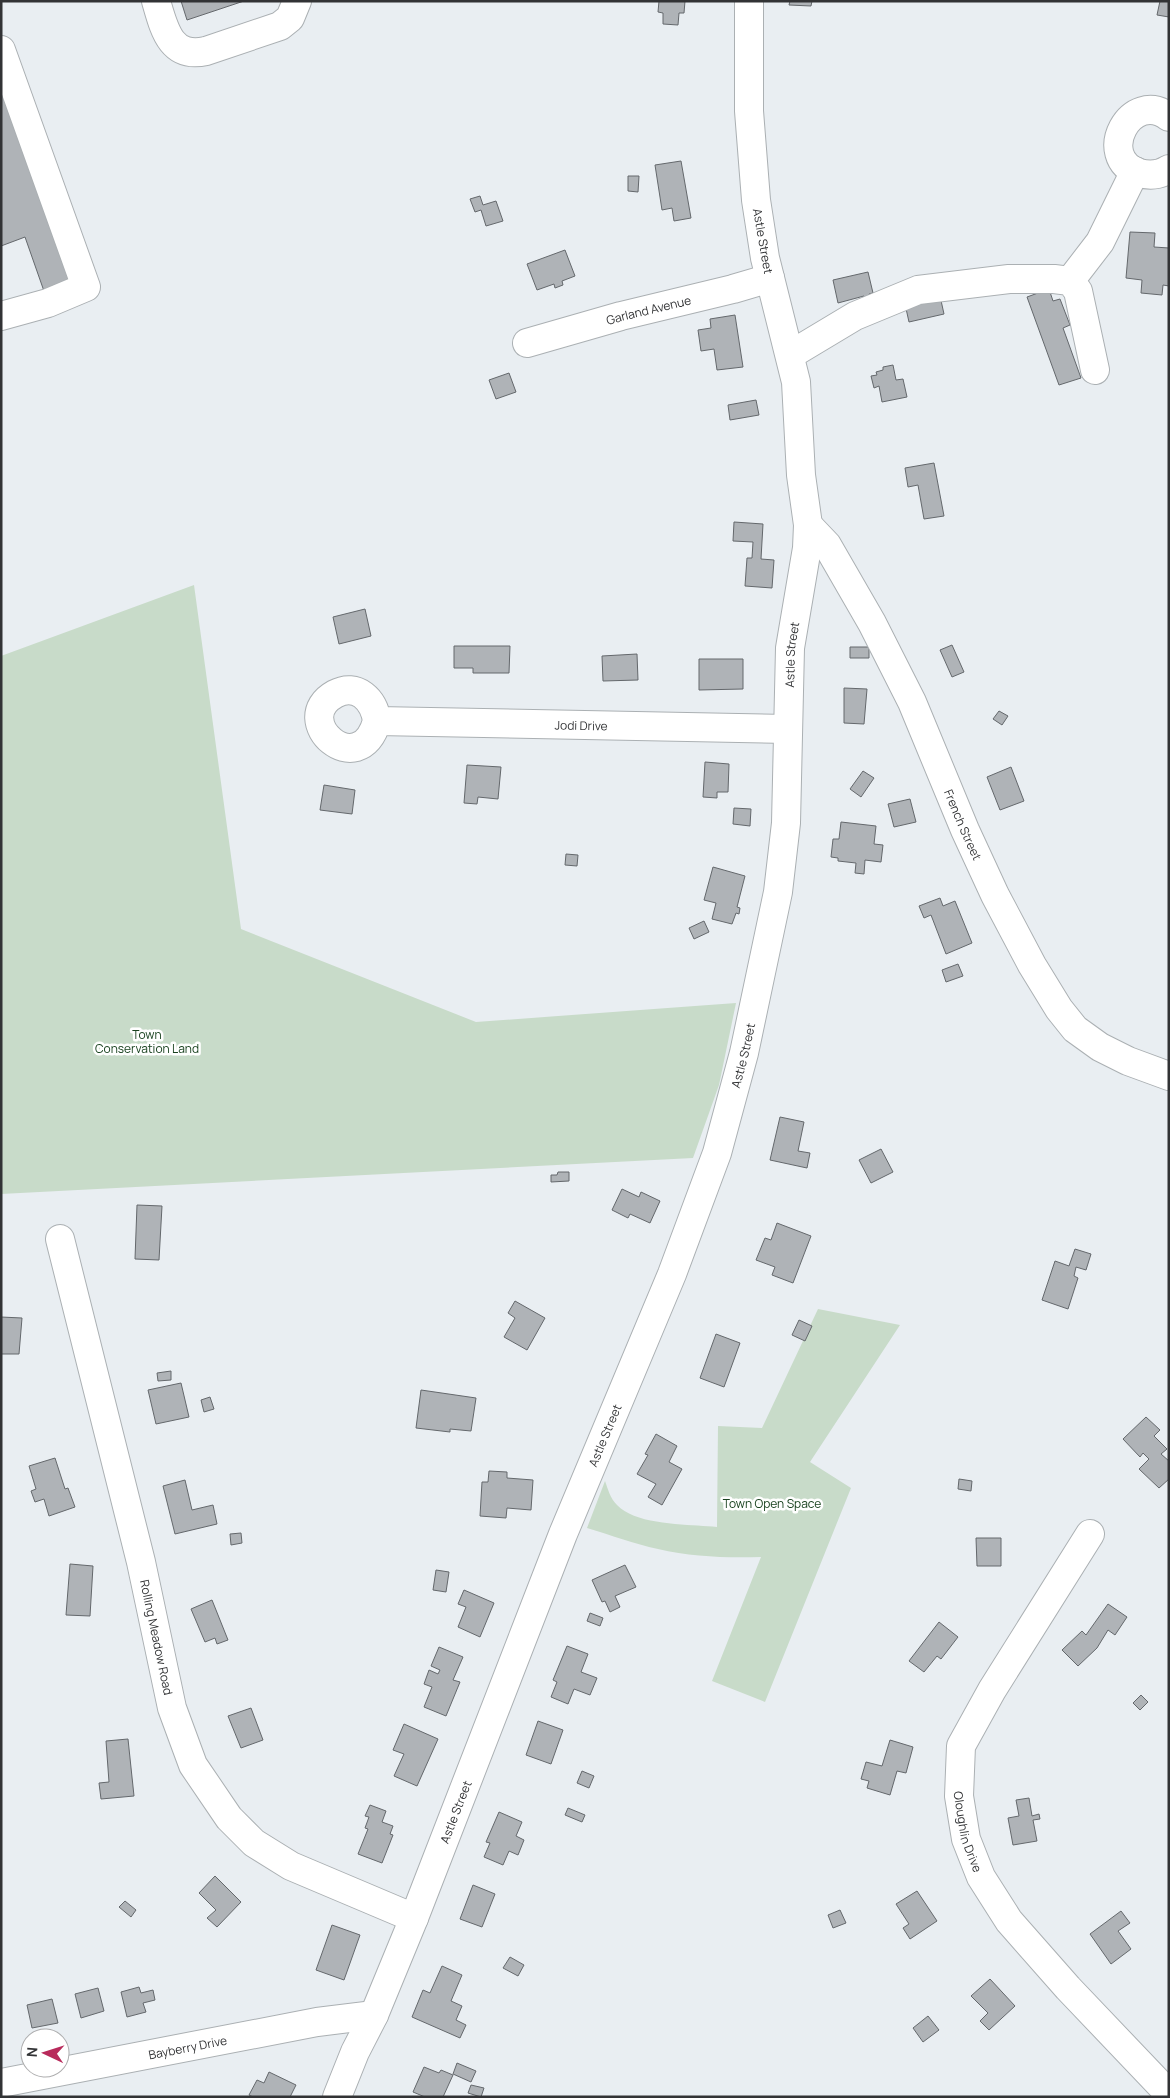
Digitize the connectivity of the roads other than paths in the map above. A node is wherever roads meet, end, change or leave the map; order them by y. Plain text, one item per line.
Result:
1 (156, 1) edge
2 (297, 1) edge
3 (749, 1) edge
4 (1, 50) edge
5 (1169, 117) edge
6 (1169, 169) edge
7 (1134, 171) junction
8 (770, 278) junction
9 (1070, 282) junction
10 (1, 316) edge
11 (527, 343) dead end
12 (790, 355) junction
13 (1096, 370) dead end
14 (808, 525) junction
15 (377, 721) dead end
16 (788, 729) junction
17 (1169, 1076) edge
18 (60, 1239) dead end
19 (1090, 1534) dead end
20 (414, 1918) junction
21 (374, 2015) junction
22 (1, 2083) edge
23 (1169, 2094) edge
24 (337, 2097) edge

1 - 2 street
3 - 8 street, Astle Street
4 - 10 street
5 - 7 street
6 - 7 street
7 - 9 street
8 - 11 street, Garland Avenue
8 - 12 street, Astle Street
9 - 12 street
9 - 13 street
12 - 14 street, Astle Street
14 - 16 street, Astle Street
14 - 17 street, French Street
15 - 16 street, Jodi Drive
16 - 20 street, Astle Street
18 - 20 street, Rolling Meadow Road
19 - 23 street, Oloughlin Drive
20 - 21 street, Astle Street
21 - 22 street, Bayberry Drive
21 - 24 street, Astle Street

